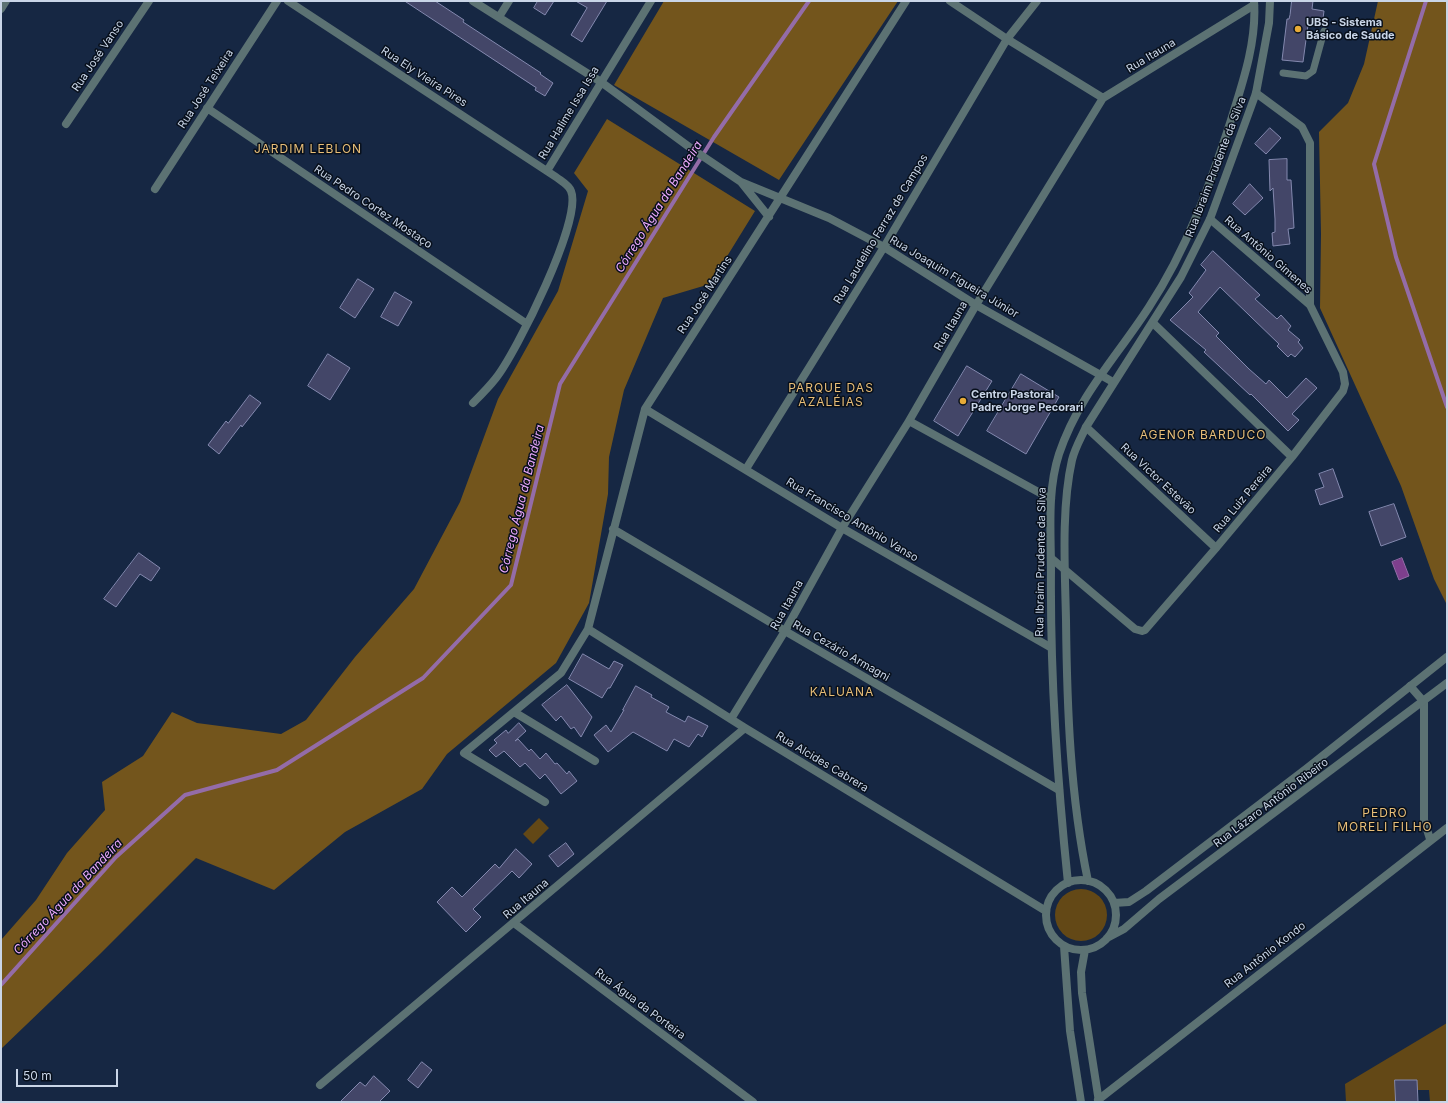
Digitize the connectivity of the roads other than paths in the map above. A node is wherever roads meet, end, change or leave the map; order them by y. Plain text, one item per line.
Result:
1 (6, 1) edge
2 (149, 1) edge
3 (277, 1) edge
4 (288, 1) edge
5 (473, 1) edge
6 (509, 1) edge
7 (651, 1) edge
8 (906, 1) edge
9 (950, 1) edge
10 (1037, 1) edge
11 (1270, 1) edge
12 (1254, 3) edge
13 (1, 9) edge
14 (498, 17) junction
15 (1324, 32) dead end
16 (1007, 39) junction
17 (1283, 73) dead end
18 (601, 82) junction
19 (1256, 93) junction
20 (1103, 98) junction
21 (207, 108) junction
22 (66, 124) dead end
23 (547, 171) junction
24 (741, 182) junction
25 (155, 189) dead end
26 (781, 198) junction
27 (769, 217) junction
28 (1210, 219) junction
29 (884, 247) junction
30 (976, 305) junction
31 (1310, 305) junction
32 (527, 324) junction
33 (1153, 324) junction
34 (1343, 372) joint
35 (1100, 373) junction
36 (1113, 382) junction
37 (473, 403) dead end
38 (645, 409) junction
39 (909, 421) junction
40 (1086, 427) junction
41 (1292, 457) junction
42 (746, 470) junction
43 (1051, 499) junction
44 (613, 528) junction
45 (842, 528) junction
46 (1216, 548) junction
47 (1051, 558) junction
48 (1065, 568) junction
49 (588, 629) junction
50 (785, 631) junction
51 (1050, 647) junction
52 (1447, 657) edge
53 (1447, 683) edge
54 (1410, 686) junction
55 (1424, 702) junction
56 (514, 712) junction
57 (731, 719) junction
58 (745, 728) junction
59 (595, 761) dead end
60 (1059, 790) junction
61 (545, 802) dead end
62 (1447, 828) edge
63 (1430, 840) junction
64 (1088, 881) junction
65 (1068, 883) junction
66 (1114, 903) junction
67 (1046, 911) junction
68 (514, 923) junction
69 (1107, 938) junction
70 (1064, 946) junction
71 (1085, 950) junction
72 (320, 1085) dead end
73 (1098, 1101) edge
74 (753, 1102) edge
75 (1081, 1102) edge

1 - 13 street
2 - 22 street, Rua José Vanso
3 - 21 street, Rua José Teixeira
4 - 23 street, Rua Ely Vieira Pires
5 - 14 street
6 - 14 street
7 - 18 street, Rua Halime Issa Issa
8 - 26 street, Rua José Martins
9 - 16 street
10 - 16 street, Rua Laudelino Ferraz de Campos
11 - 19 street, Rua Ibraim Prudente da Silva
12 - 20 street, Rua Itauna
12 - 35 street, Rua Ibraim Prudente da Silva
14 - 18 street
15 - 17 lane
16 - 20 street
16 - 29 street, Rua Laudelino Ferraz de Campos
18 - 23 street, Rua Halime Issa Issa
18 - 24 street
19 - 28 street, Rua Ibraim Prudente da Silva
19 - 31 street
20 - 30 street, Rua Itauna
21 - 25 street, Rua José Teixeira
21 - 32 street, Rua Pedro Cortez Mostaço
23 - 32 street, Rua Halime Issa Issa
24 - 26 street, Rua Joaquim Figueira Júnior
24 - 27 street
26 - 27 street, Rua José Martins
26 - 29 street, Rua Joaquim Figueira Júnior
27 - 38 street, Rua José Martins
28 - 31 street, Rua Antônio Gimenes
28 - 33 street, Rua Ibraim Prudente da Silva
29 - 30 street, Rua Joaquim Figueira Júnior
29 - 42 street, Rua Laudelino Ferraz de Campos
30 - 35 street, Rua Joaquim Figueira Júnior
30 - 39 street, Rua Itauna
31 - 34 street, Rua Antônio Gimenes
32 - 37 street, Rua Halime Issa Issa
33 - 36 street, Rua Ibraim Prudente da Silva
33 - 41 street
34 - 41 street, Rua Luiz Pereira
35 - 36 street, Rua Joaquim Figueira Júnior
35 - 43 street, Rua Ibraim Prudente da Silva
36 - 40 street, Rua Ibraim Prudente da Silva
38 - 42 street, Rua Francisco Antônio Vanso
38 - 44 street, Rua José Martins
39 - 43 street
39 - 45 street, Rua Itauna
40 - 46 street, Rua Victor Estevão
40 - 48 street, Rua Ibraim Prudente da Silva
41 - 46 street, Rua Luiz Pereira
42 - 45 street, Rua Francisco Antônio Vanso
43 - 47 street, Rua Ibraim Prudente da Silva
44 - 49 street, Rua José Martins
44 - 50 street, Rua Cezário Armagni
45 - 50 street, Rua Itauna
45 - 51 street, Rua Francisco Antônio Vanso
46 - 48 street, Rua Luiz Pereira
47 - 48 street
47 - 51 street, Rua Ibraim Prudente da Silva
48 - 64 street, Rua Ibraim Prudente da Silva
49 - 56 street, Rua José Martins
49 - 57 street, Rua Alcides Cabrera
50 - 57 street, Rua Itauna
50 - 60 street, Rua Cezário Armagni
51 - 60 street, Rua Ibraim Prudente da Silva
52 - 54 street
53 - 55 street, Rua Lázaro Antônio Ribeiro
54 - 55 street
54 - 66 street
55 - 63 street
55 - 69 street, Rua Lázaro Antônio Ribeiro
56 - 59 street
56 - 61 street, Rua José Martins
57 - 58 street, Rua Alcides Cabrera
58 - 67 street, Rua Alcides Cabrera
58 - 68 street, Rua Itauna
60 - 65 street, Rua Ibraim Prudente da Silva
62 - 63 street, Rua Antônio Kondo
63 - 73 street, Rua Antônio Kondo
64 - 65 street
64 - 66 street
65 - 67 street
66 - 69 street
67 - 70 street
68 - 72 street, Rua Itauna
68 - 74 street, Rua Água da Porteira
69 - 71 street
70 - 71 street
70 - 75 street
71 - 73 street

